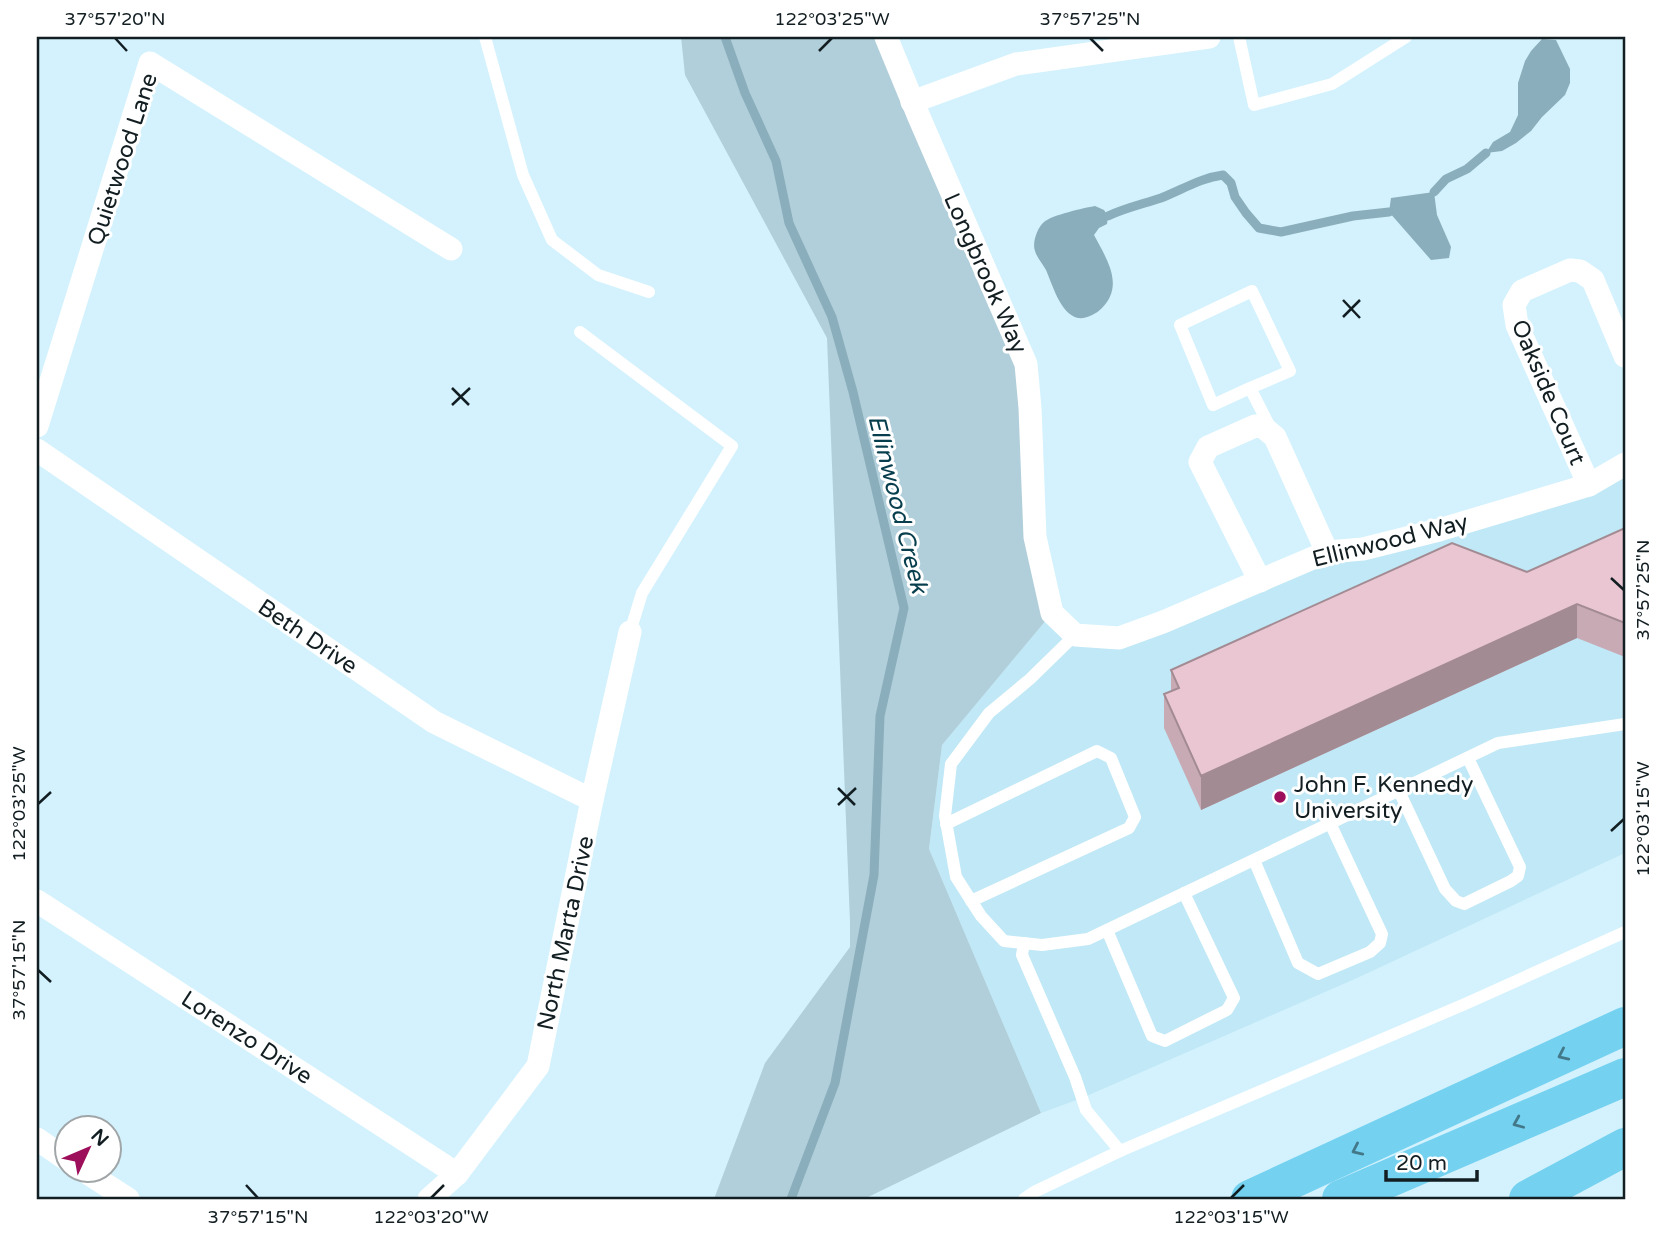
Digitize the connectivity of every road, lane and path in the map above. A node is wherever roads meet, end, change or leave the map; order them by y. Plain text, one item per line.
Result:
1 (485, 37) edge
2 (886, 37) edge
3 (1209, 37) edge
4 (1239, 37) edge
5 (1406, 37) edge
6 (912, 102) junction
7 (451, 249) dead end
8 (649, 292) dead end
9 (580, 332) dead end
10 (1625, 356) edge
11 (1250, 388) junction
12 (37, 426) edge
13 (1275, 437) junction
14 (37, 450) edge
15 (1625, 464) edge
16 (1589, 485) junction
17 (1327, 552) junction
18 (1260, 581) junction
19 (630, 632) joint
20 (1075, 635) junction
21 (1625, 724) edge
22 (1468, 758) junction
23 (1399, 791) junction
24 (592, 800) junction
25 (1330, 823) junction
26 (947, 824) junction
27 (1254, 860) junction
28 (1184, 893) junction
29 (37, 901) edge
30 (971, 901) junction
31 (1107, 930) junction
32 (1625, 932) edge
33 (1024, 943) junction
34 (1625, 1026) edge
35 (1625, 1077) edge
36 (37, 1139) edge
37 (1625, 1147) edge
38 (52, 1149) edge
39 (1120, 1151) junction
40 (457, 1174) junction
41 (105, 1184) edge
42 (128, 1199) edge
43 (429, 1199) edge
44 (1024, 1199) edge
45 (1250, 1199) edge
46 (1341, 1199) edge
47 (1528, 1199) edge

1 - 8 lane
2 - 6 street, Longbrook Way
3 - 6 street
4 - 5 lane
6 - 20 street, Longbrook Way
7 - 12 street, Quietwood Lane
9 - 19 lane
10 - 16 street, Oakside Court
11 - 11 lane
11 - 13 lane
13 - 17 street
13 - 18 street
14 - 24 street, Beth Drive
15 - 16 street, Ellinwood Way
16 - 17 street, Ellinwood Way
17 - 18 street, Ellinwood Way
18 - 20 street, Ellinwood Way
19 - 24 street, North Marta Drive
20 - 26 lane
21 - 22 lane
22 - 23 lane
22 - 23 lane
23 - 25 lane
24 - 40 street, North Marta Drive
25 - 27 lane
25 - 27 lane
26 - 30 lane
26 - 30 lane
27 - 28 lane
28 - 31 lane
28 - 31 lane
29 - 40 street, Lorenzo Drive
30 - 33 lane
31 - 33 lane
32 - 39 lane
33 - 39 lane
34 -> 45 highway
35 -> 46 highway
36 - 38 street
37 - 47 highway
39 - 44 lane
40 - 43 street, North Marta Drive
41 - 42 street

